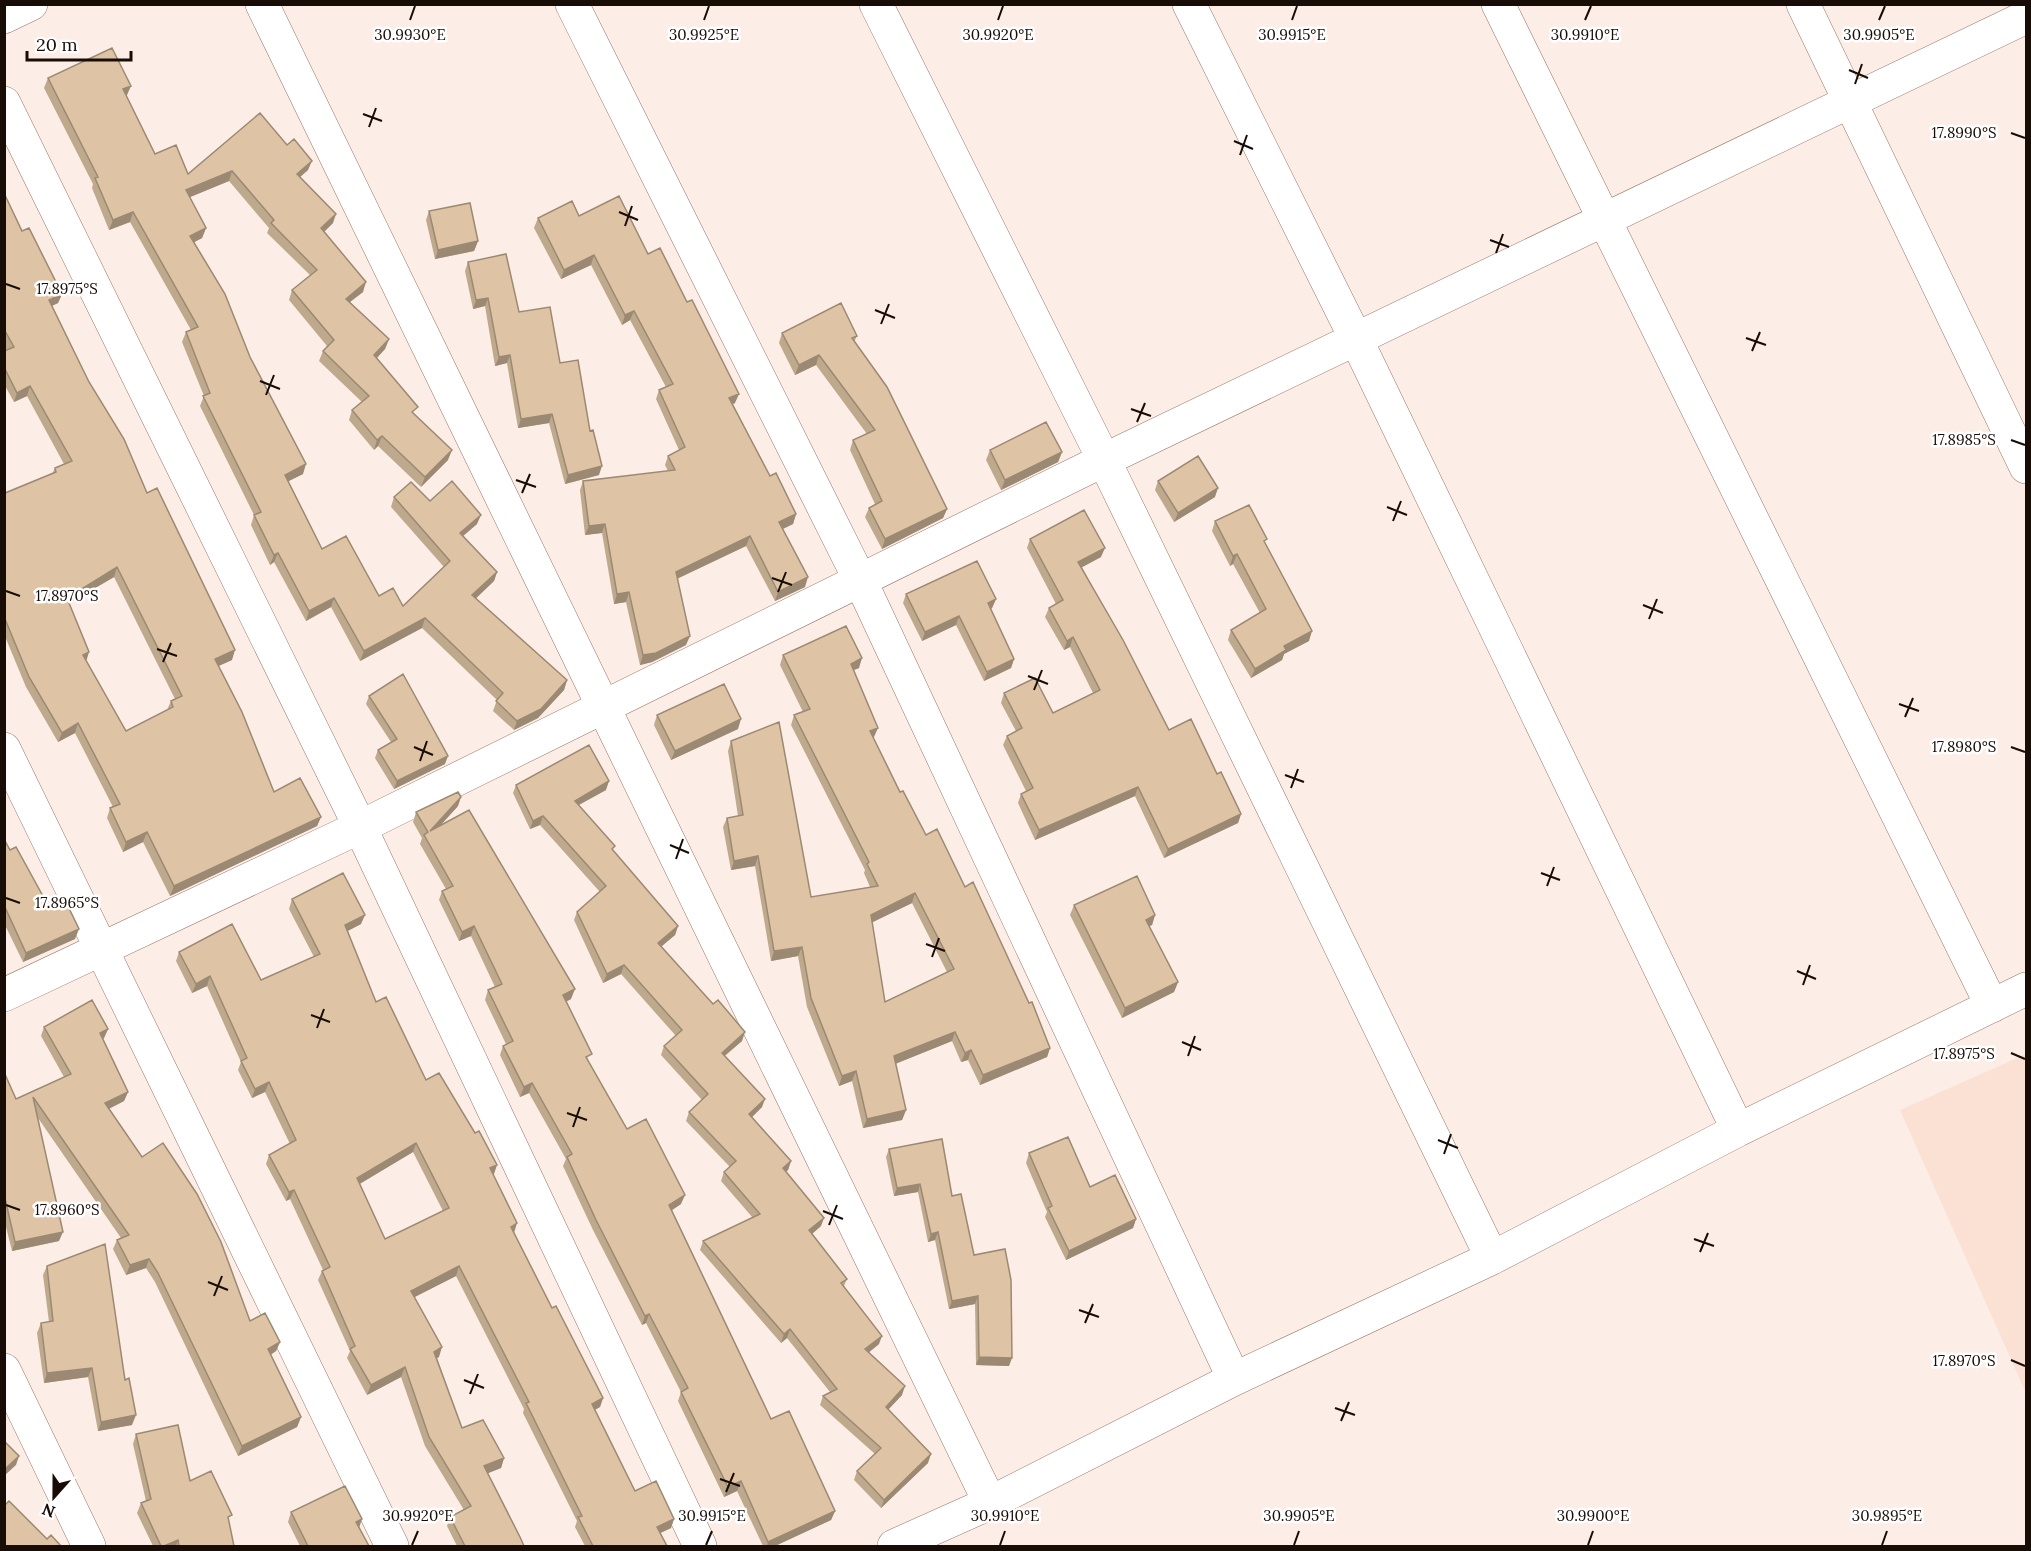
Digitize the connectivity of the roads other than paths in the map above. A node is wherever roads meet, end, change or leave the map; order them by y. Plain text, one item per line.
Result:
1 (32, 4) edge
2 (262, 4) edge
3 (573, 4) edge
4 (876, 4) edge
5 (1189, 4) edge
6 (1498, 4) edge
7 (1803, 4) edge
8 (4, 17) edge
9 (2026, 17) edge
10 (1849, 101) junction
11 (4, 103) edge
12 (1605, 219) junction
13 (1357, 341) junction
14 (1104, 460) junction
15 (2026, 467) edge
16 (861, 582) junction
17 (604, 706) junction
18 (4, 749) edge
19 (360, 827) junction
20 (102, 950) junction
21 (2026, 989) edge
22 (4, 995) edge
23 (1992, 1006) junction
24 (1737, 1130) junction
25 (1492, 1258) junction
26 (4, 1370) edge
27 (1234, 1379) junction
28 (990, 1503) junction
29 (88, 1546) edge
30 (392, 1546) edge
31 (700, 1546) edge
32 (894, 1546) edge

1 - 8 street
2 - 17 street
3 - 16 street
4 - 14 street
5 - 13 street
6 - 12 street
7 - 10 street
9 - 10 street
10 - 12 street
10 - 15 street
11 - 19 street
12 - 13 street
12 - 23 street
13 - 14 street
13 - 24 street
14 - 16 street
14 - 25 street
16 - 17 street
16 - 27 street
17 - 19 street
17 - 28 street
18 - 20 street
19 - 20 street
19 - 31 street
20 - 22 street
20 - 30 street
21 - 23 street
23 - 24 street
24 - 25 street
25 - 27 street
26 - 29 street
27 - 28 street
28 - 32 street

